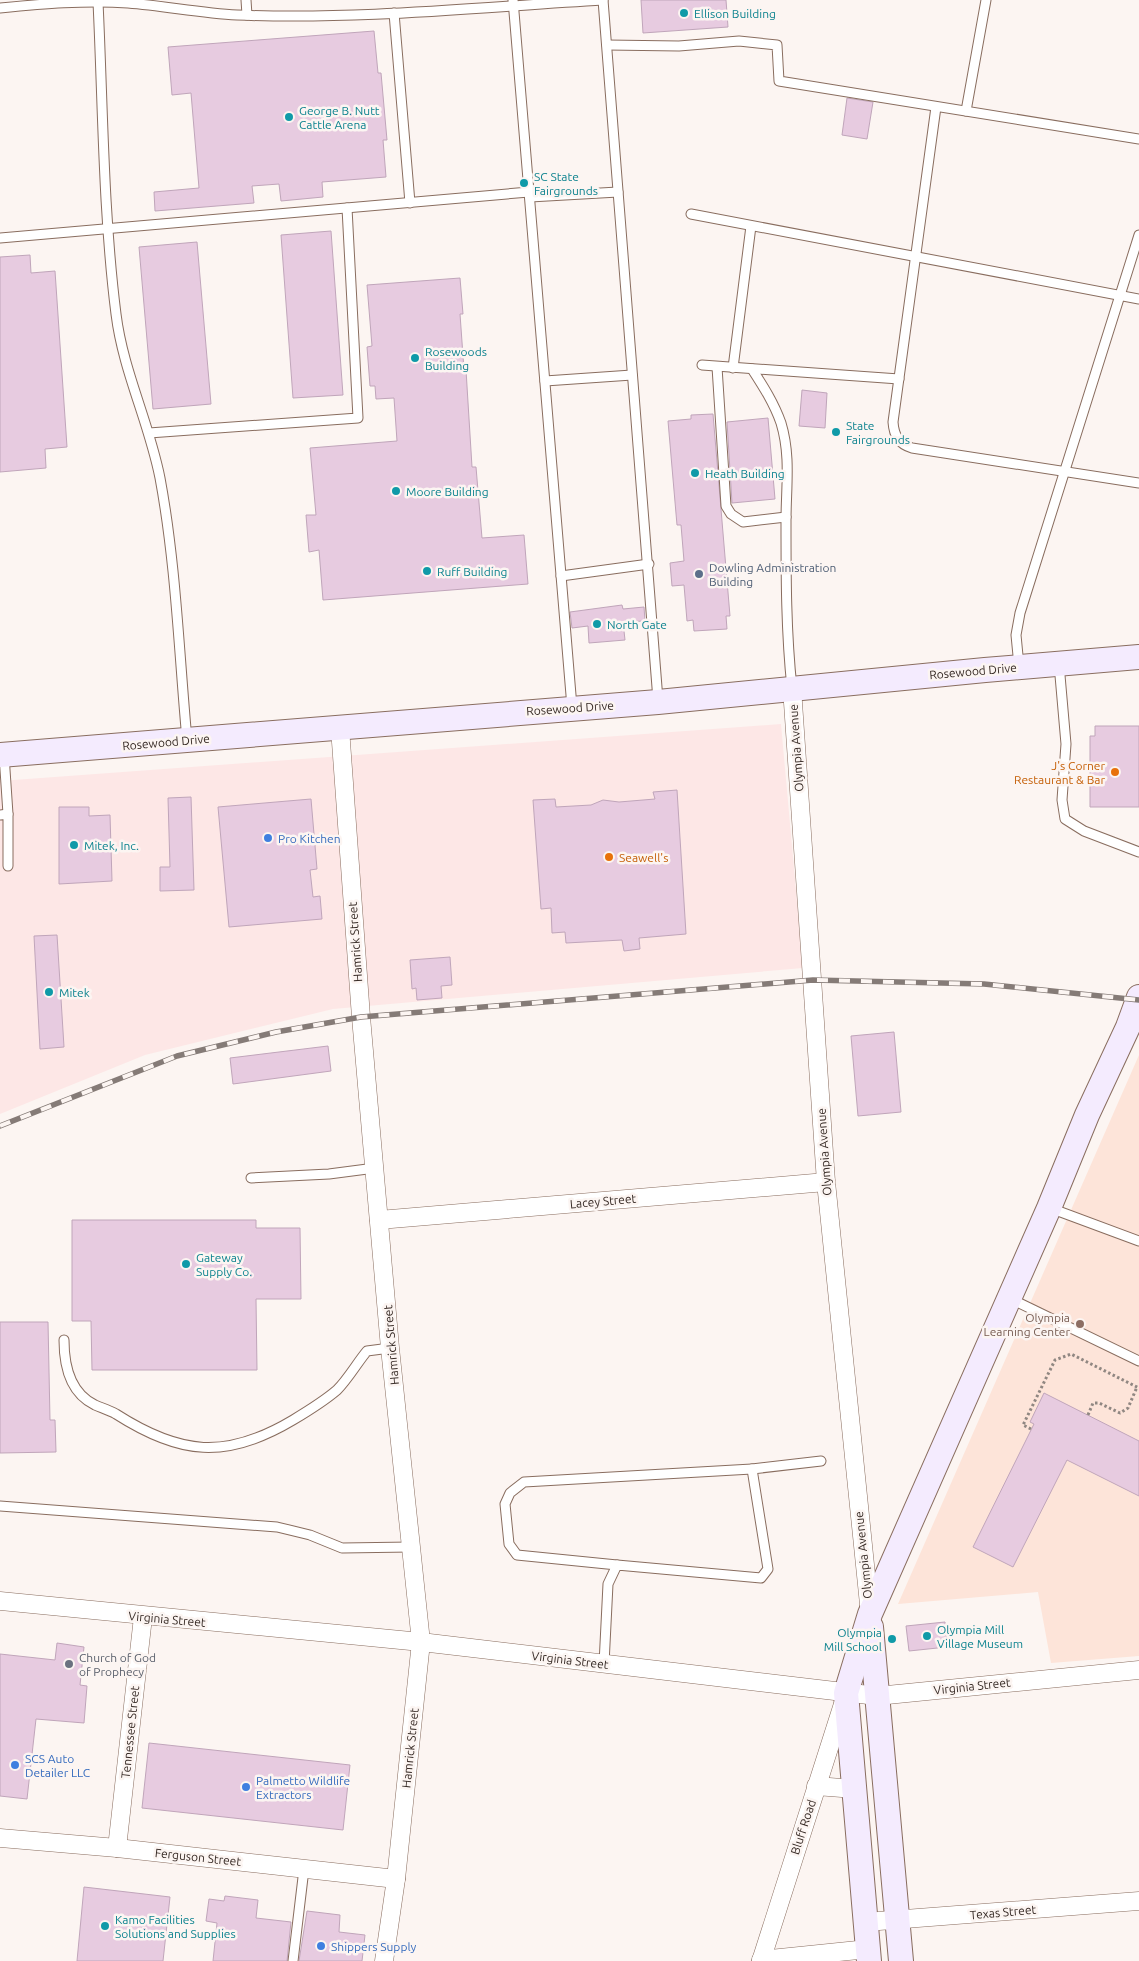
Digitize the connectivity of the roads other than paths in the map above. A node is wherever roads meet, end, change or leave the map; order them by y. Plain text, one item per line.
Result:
1 (246, 0) edge
2 (603, 0) edge
3 (986, 0) edge
4 (98, 2) junction
5 (513, 3) edge
6 (0, 8) edge
7 (394, 14) junction
8 (247, 15) junction
9 (607, 45) junction
10 (936, 107) junction
11 (966, 111) junction
12 (1139, 139) edge
13 (618, 192) junction
14 (530, 195) junction
15 (410, 203) junction
16 (347, 208) junction
17 (691, 214) dead end
18 (751, 226) junction
19 (109, 230) junction
20 (1139, 235) edge
21 (0, 238) edge
22 (916, 257) junction
23 (1120, 295) junction
24 (1139, 299) edge
25 (702, 365) dead end
26 (717, 367) junction
27 (733, 368) junction
28 (752, 369) junction
29 (632, 375) junction
30 (899, 379) junction
31 (545, 381) junction
32 (149, 433) junction
33 (1064, 471) junction
34 (1139, 483) edge
35 (786, 517) junction
36 (649, 564) junction
37 (561, 576) junction
38 (1138, 657) edge
39 (1059, 664) junction
40 (1019, 667) junction
41 (792, 688) junction
42 (658, 702) junction
43 (572, 707) junction
44 (340, 728) junction
45 (187, 740) junction
46 (2, 755) edge
47 (4, 814) edge
48 (1139, 852) edge
49 (8, 866) dead end
50 (1139, 997) edge
51 (1134, 1028) edge
52 (375, 1168) junction
53 (251, 1178) dead end
54 (826, 1182) junction
55 (1049, 1208) junction
56 (379, 1220) junction
57 (1139, 1242) edge
58 (1009, 1298) junction
59 (64, 1340) dead end
60 (390, 1348) junction
61 (1139, 1361) edge
62 (821, 1462) dead end
63 (752, 1470) junction
64 (0, 1506) edge
65 (411, 1547) junction
66 (617, 1565) junction
67 (0, 1601) edge
68 (870, 1614) junction
69 (143, 1617) junction
70 (421, 1642) junction
71 (604, 1664) junction
72 (1139, 1670) edge
73 (846, 1693) junction
74 (877, 1696) junction
75 (816, 1786) junction
76 (855, 1790) junction
77 (0, 1838) edge
78 (117, 1848) junction
79 (304, 1868) junction
80 (396, 1879) junction
81 (1139, 1901) edge
82 (897, 1921) junction
83 (866, 1922) junction
84 (869, 1955) edge
85 (761, 1960) edge
86 (293, 1961) edge
87 (384, 1961) edge
88 (901, 1961) edge

1 - 8 lane
2 - 5 lane
2 - 9 lane
3 - 11 lane
4 - 6 lane
4 - 8 lane
4 - 19 lane
5 - 7 lane
5 - 14 lane
7 - 8 lane
7 - 15 lane
9 - 10 lane
9 - 13 lane
10 - 11 lane
10 - 22 lane
11 - 12 lane
13 - 14 lane
13 - 29 lane
14 - 15 lane
14 - 31 lane
15 - 16 lane
16 - 19 lane
16 - 32 lane
17 - 18 lane
18 - 22 lane
18 - 27 lane
19 - 21 lane
19 - 32 lane
20 - 23 lane
22 - 23 lane
22 - 30 lane
23 - 24 lane
23 - 33 lane
25 - 26 lane
26 - 27 lane
26 - 35 lane
27 - 28 lane
28 - 30 lane
28 - 35 lane
29 - 31 lane
29 - 36 lane
30 - 33 lane
31 - 37 lane
32 - 45 lane
33 - 34 lane
33 - 40 lane
35 - 41 lane
36 - 37 lane
36 - 42 lane
37 - 43 lane
38 - 39 main road, Rosewood Drive
39 - 40 main road, Rosewood Drive
39 - 48 lane
40 - 41 main road, Rosewood Drive
41 - 42 main road, Rosewood Drive
41 - 54 street, Olympia Avenue
42 - 43 main road, Rosewood Drive
43 - 44 main road, Rosewood Drive
44 - 45 main road, Rosewood Drive
44 - 52 street, Hamrick Street
45 - 46 main road, Rosewood Drive
46 - 47 lane
47 - 49 lane
50 - 51 main road
51 - 55 main road
52 - 53 lane
52 - 56 street, Hamrick Street
54 - 56 street, Lacey Street
54 - 68 street, Olympia Avenue
55 - 57 lane
55 - 58 main road
56 - 60 street, Hamrick Street
58 - 61 lane
58 - 68 main road
59 - 60 lane
60 - 65 street, Hamrick Street
62 - 63 lane
63 - 66 lane
63 - 66 lane
64 - 65 lane
65 - 70 street, Hamrick Street
66 - 71 lane
67 - 69 street, Virginia Street
68 - 73 main road, Olympia Avenue
68 - 74 main road, Olympia Avenue
69 - 70 street, Virginia Street
69 - 78 street, Tennessee Street
70 - 71 street, Virginia Street
70 - 80 street, Hamrick Street
71 - 73 street, Virginia Street
72 - 74 street, Virginia Street
73 - 74 street, Virginia Street
73 - 75 street, Bluff Road
73 - 76 main road, Olympia Avenue
74 - 82 main road, Olympia Avenue
75 - 76 street
75 - 85 street, Bluff Road
76 - 83 main road, Olympia Avenue
77 - 78 street, Ferguson Street
78 - 79 street, Ferguson Street
79 - 80 street, Ferguson Street
79 - 86 lane
80 - 87 street, Hamrick Street
81 - 82 street, Texas Street
82 - 83 street, Texas Street
82 - 88 main road, Olympia Avenue
83 - 84 main road, Olympia Avenue
84 - 85 street

